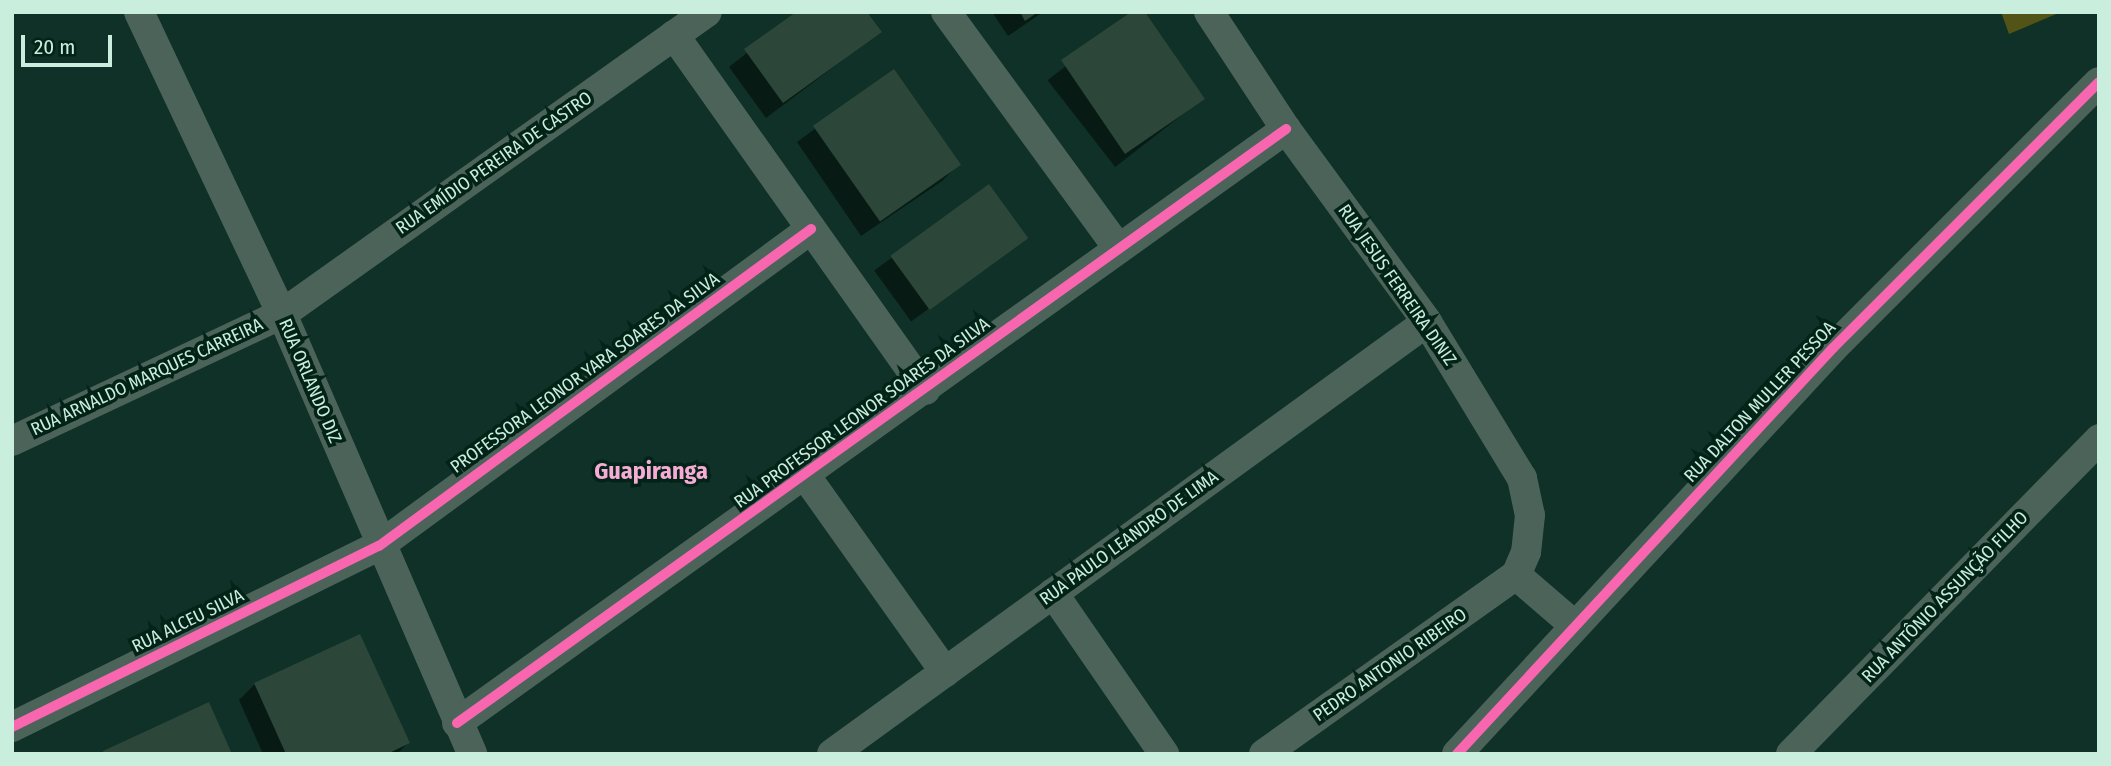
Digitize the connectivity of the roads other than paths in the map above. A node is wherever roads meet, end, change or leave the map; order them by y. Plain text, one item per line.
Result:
1 (139, 12) edge
2 (707, 12) edge
3 (946, 12) edge
4 (1209, 12) edge
5 (674, 35) junction
6 (2099, 82) edge
7 (1286, 130) junction
8 (811, 229) junction
9 (1119, 248) junction
10 (282, 314) junction
11 (1427, 322) junction
12 (925, 390) junction
13 (2099, 439) edge
14 (12, 441) edge
15 (805, 475) junction
16 (379, 545) junction
17 (1516, 575) junction
18 (1054, 593) junction
19 (1575, 626) junction
20 (945, 672) junction
21 (457, 723) junction
22 (12, 727) edge
23 (472, 754) edge
24 (832, 754) edge
25 (1164, 754) edge
26 (1264, 754) edge
27 (1457, 754) edge
28 (1791, 754) edge

1 - 10 street, RUA ORLANDO DIZ
2 - 5 street, RUA EMÍDIO PEREIRA DE CASTRO
3 - 9 street
4 - 7 street, RUA JESUS FERREIRA DINIZ
5 - 8 street
5 - 10 street, RUA EMÍDIO PEREIRA DE CASTRO
6 - 19 street, RUA DALTON MULLER PESSOA
7 - 9 street, RUA PROFESSOR LEONOR SOARES DA SILVA
7 - 11 street, RUA JESUS FERREIRA DINIZ
8 - 12 street
8 - 16 street, PROFESSORA LEONOR YARA SOARES DA SILVA
9 - 12 street, RUA PROFESSOR LEONOR SOARES DA SILVA
10 - 14 street, RUA ARNALDO MARQUES CARREIRA
10 - 16 street, RUA ORLANDO DIZ
11 - 17 street, RUA JESUS FERREIRA DINIZ
11 - 18 street, RUA PAULO LEANDRO DE LIMA
12 - 15 street, RUA PROFESSOR LEONOR SOARES DA SILVA
13 - 28 street, RUA ANTÔNIO ASSUNÇÃO FILHO
15 - 20 street
15 - 21 street, RUA PROFESSOR LEONOR SOARES DA SILVA
16 - 21 street, RUA ORLANDO DIZ
16 - 22 street, RUA ALCEU SILVA
17 - 19 street
17 - 26 street, PEDRO ANTONIO RIBEIRO
18 - 20 street, RUA PAULO LEANDRO DE LIMA
18 - 25 street
19 - 27 street, RUA DALTON MULLER PESSOA
20 - 24 street, RUA PAULO LEANDRO DE LIMA
21 - 23 street, RUA ORLANDO DIZ

